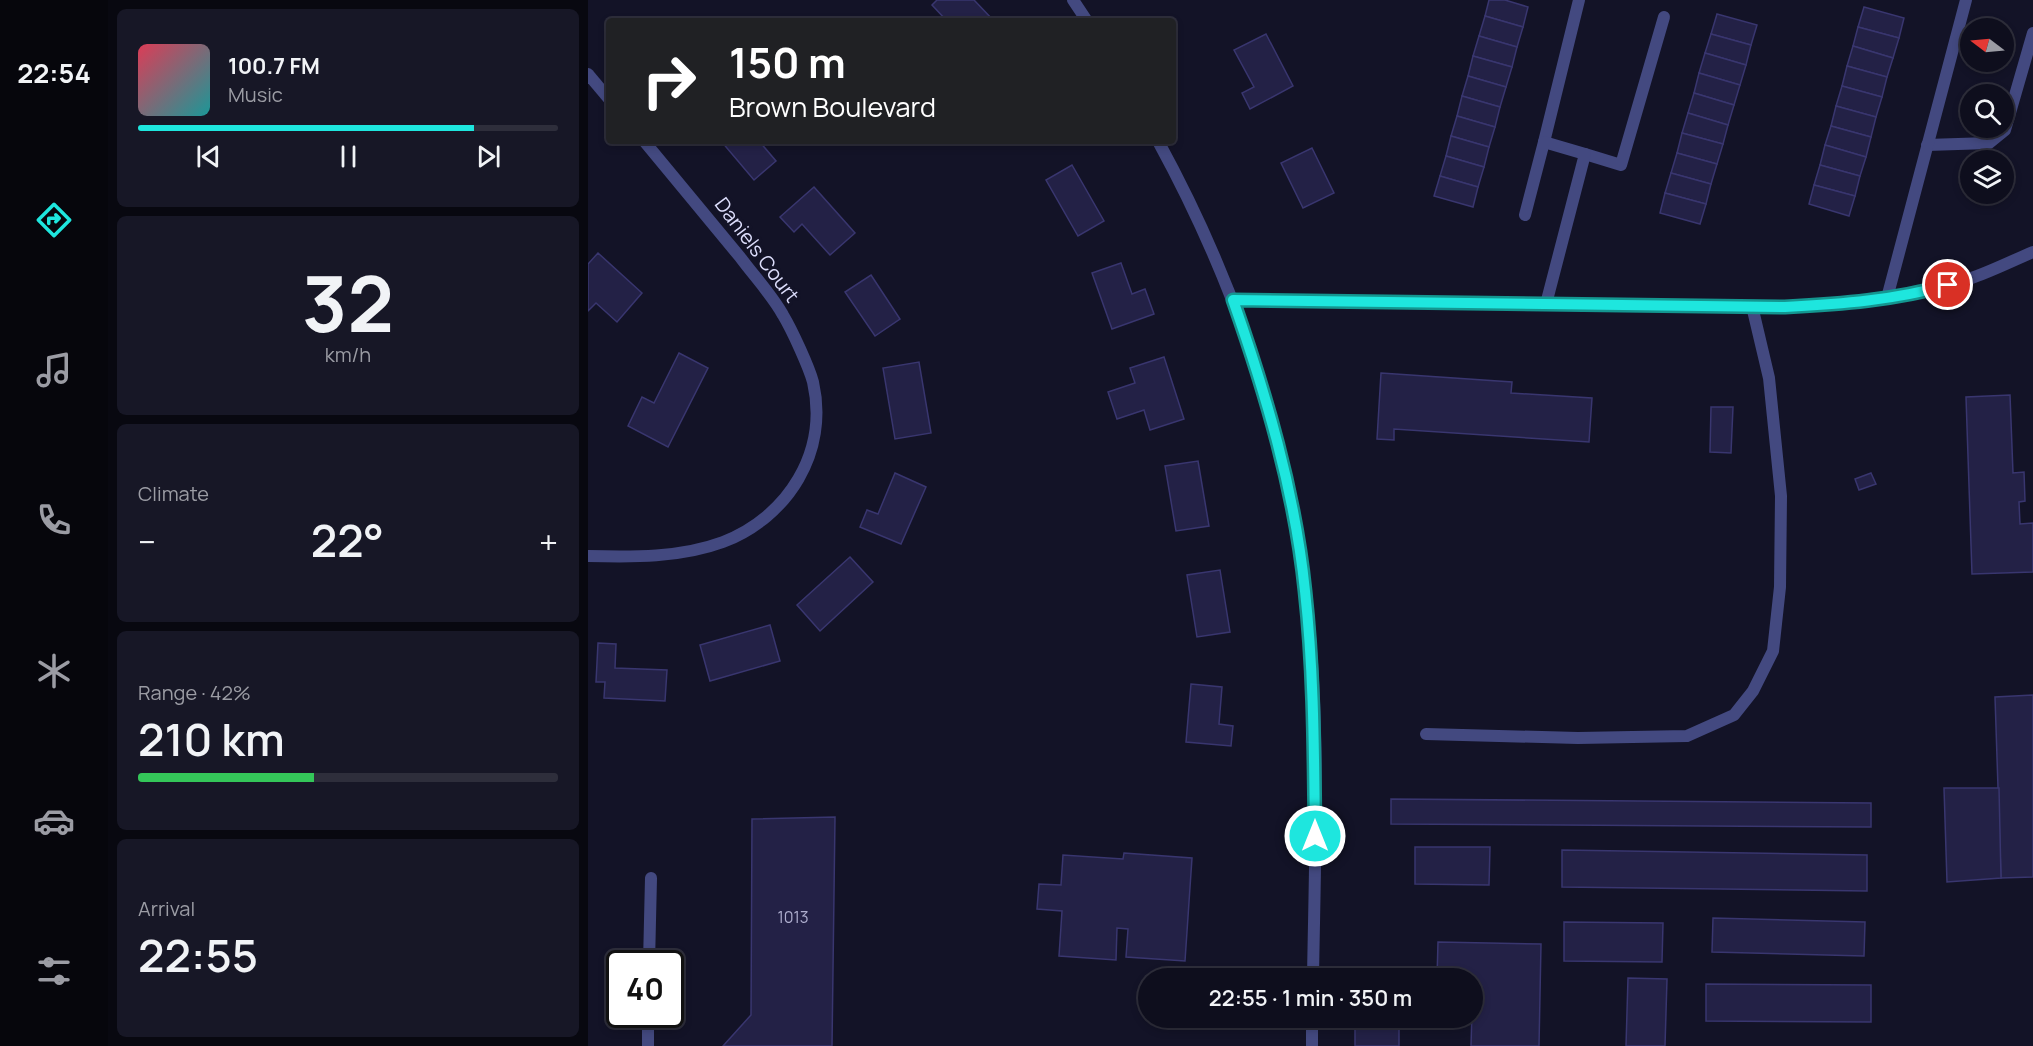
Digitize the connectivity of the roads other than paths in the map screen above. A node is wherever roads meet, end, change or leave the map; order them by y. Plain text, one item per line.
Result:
1 (1073, 0) edge
2 (1579, 0) edge
3 (1966, 0) edge
4 (1664, 17) dead end
5 (1085, 18) edge
6 (2033, 33) edge
7 (588, 74) edge
8 (606, 95) edge
9 (1544, 142) junction
10 (647, 144) edge
11 (1160, 144) edge
12 (1927, 145) junction
13 (1585, 154) junction
14 (1524, 215) dead end
15 (2033, 252) edge
16 (1887, 298) junction
17 (1233, 300) junction
18 (1546, 304) junction
19 (1752, 306) junction
20 (588, 556) edge
21 (1426, 734) dead end
22 (651, 878) dead end
23 (649, 950) edge
24 (1313, 968) edge
25 (648, 1028) edge
26 (1312, 1028) edge
27 (648, 1046) edge
28 (1312, 1046) edge

1 - 5 street
2 - 9 street
3 - 12 street
4 - 13 street
6 - 12 street
7 - 8 street
9 - 13 street
9 - 14 street
10 - 20 street, Daniels Court
11 - 17 street
12 - 16 street
13 - 18 street
15 - 16 street
16 - 19 street
17 - 18 street
17 - 24 street
18 - 19 street
19 - 21 street
22 - 23 street
25 - 27 street
26 - 28 street

